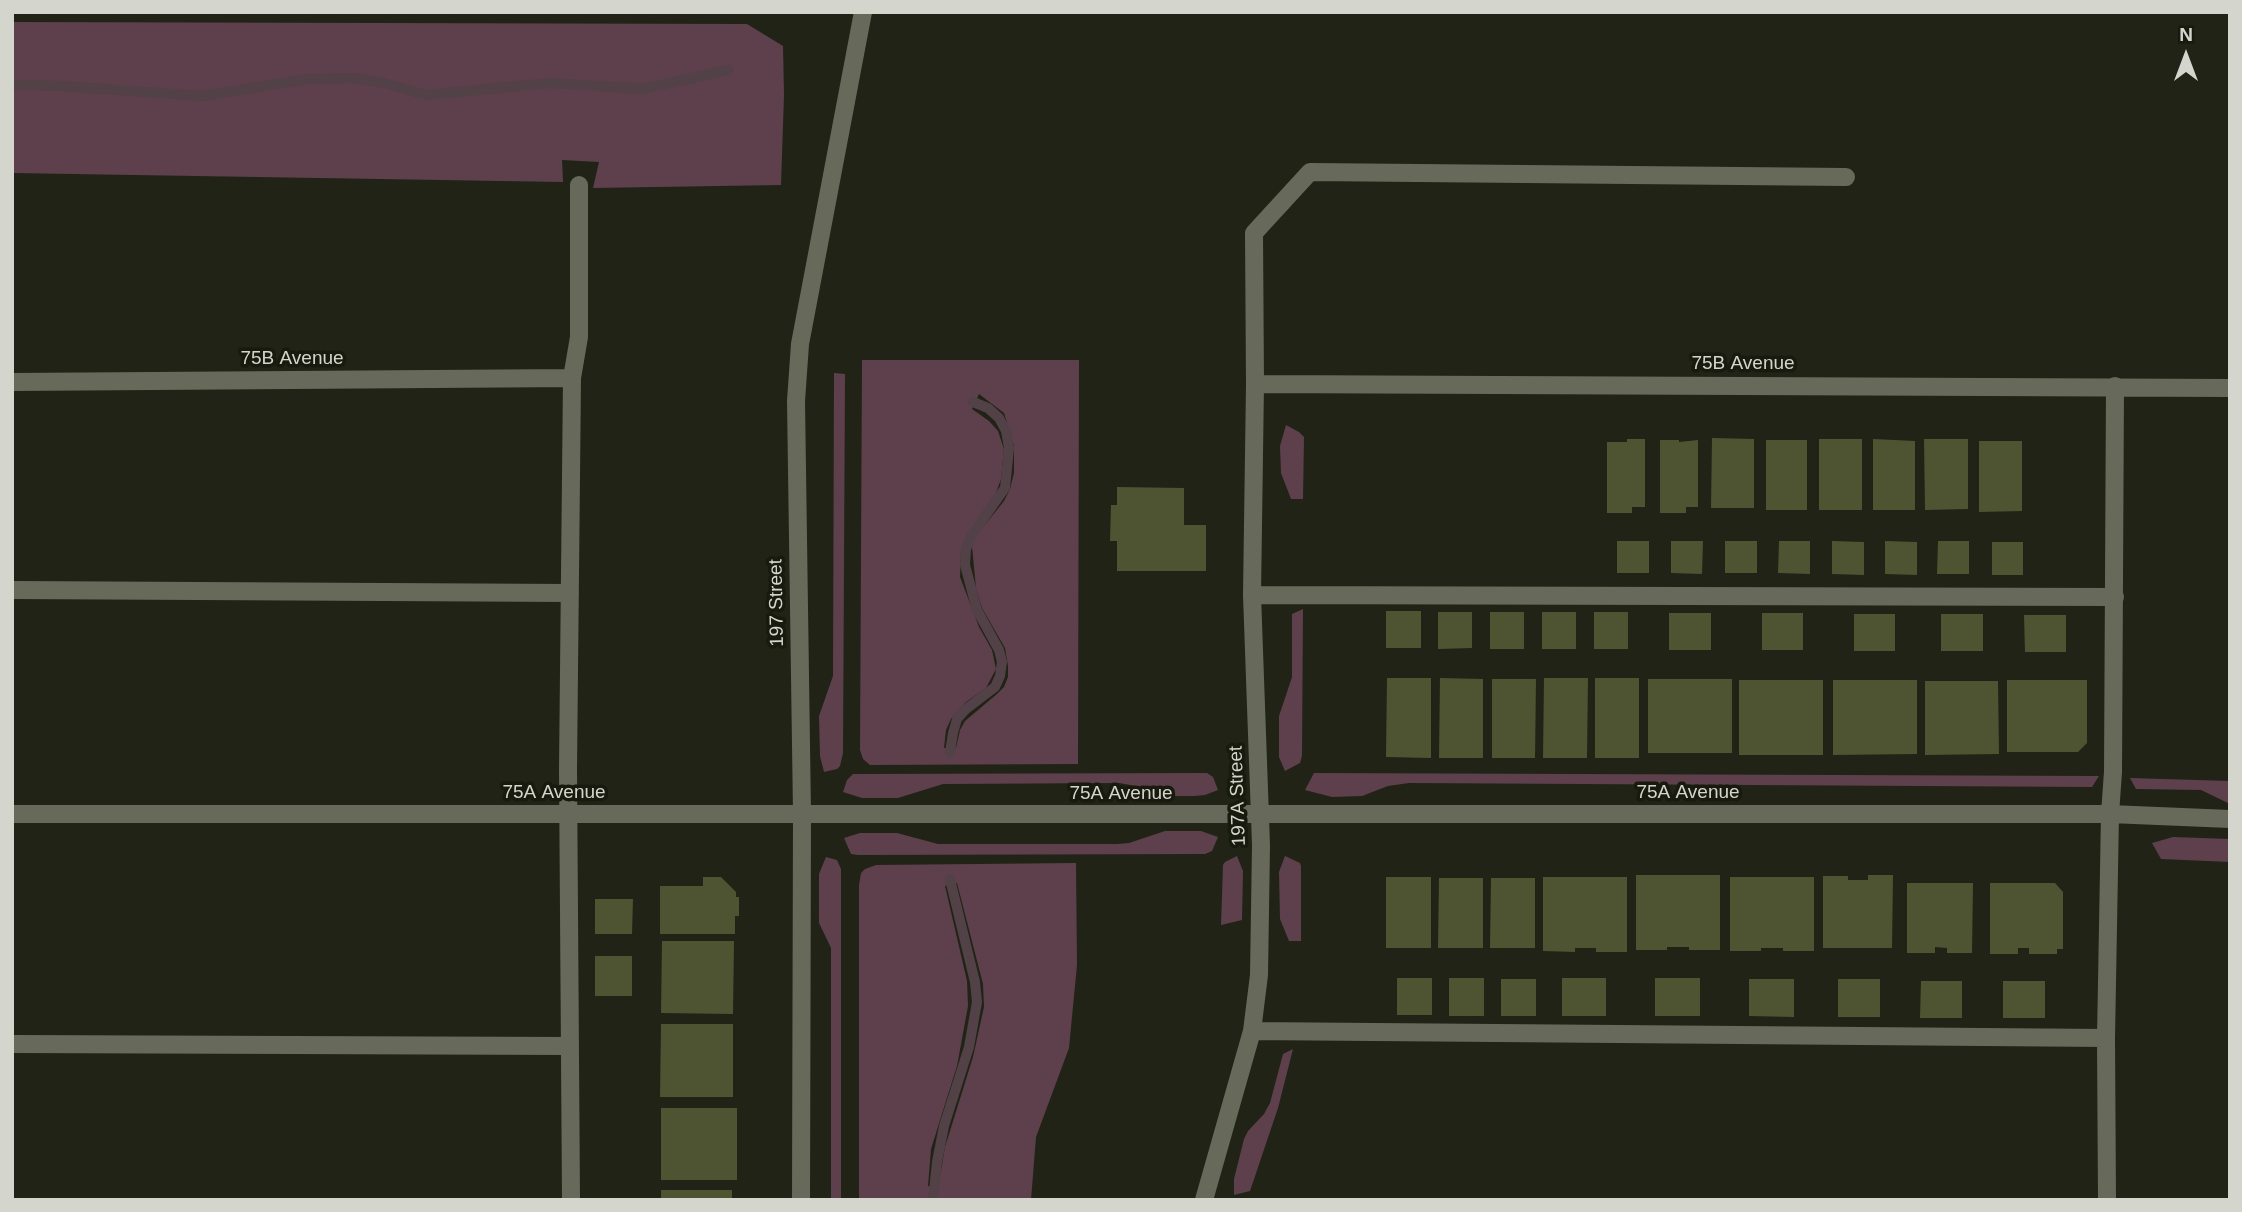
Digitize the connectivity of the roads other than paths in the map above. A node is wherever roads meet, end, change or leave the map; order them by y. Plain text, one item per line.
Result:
1 (863, 12) edge
2 (1846, 177) dead end
3 (579, 185) dead end
4 (572, 379) junction
5 (12, 382) edge
6 (1255, 384) junction
7 (2115, 386) junction
8 (2230, 388) edge
9 (12, 590) edge
10 (570, 593) junction
11 (1252, 595) junction
12 (2115, 597) junction
13 (802, 813) junction
14 (12, 814) edge
15 (2110, 814) junction
16 (570, 815) junction
17 (1260, 815) junction
18 (2230, 819) edge
19 (1252, 1031) junction
20 (2106, 1038) junction
21 (12, 1044) edge
22 (569, 1046) junction
23 (571, 1200) edge
24 (801, 1200) edge
25 (1204, 1200) edge
26 (2107, 1200) edge

1 - 13 street, 197 Street
2 - 6 street, 197A Street
3 - 4 street
4 - 5 street, 75B Avenue
4 - 10 street
6 - 7 street, 75B Avenue
6 - 11 street, 197A Street
7 - 8 street, 75B Avenue
7 - 12 street
9 - 10 street
10 - 16 street
11 - 12 street
11 - 17 street, 197A Street
12 - 15 street
13 - 16 street, 75A Avenue
13 - 17 street, 75A Avenue
13 - 24 street, 197 Street
14 - 16 street, 75A Avenue
15 - 17 street, 75A Avenue
15 - 18 street, 75A Avenue
15 - 20 street
16 - 22 street
17 - 19 street, 197A Street
19 - 20 street
19 - 25 street, 197A Street
20 - 26 street
21 - 22 street
22 - 23 street

